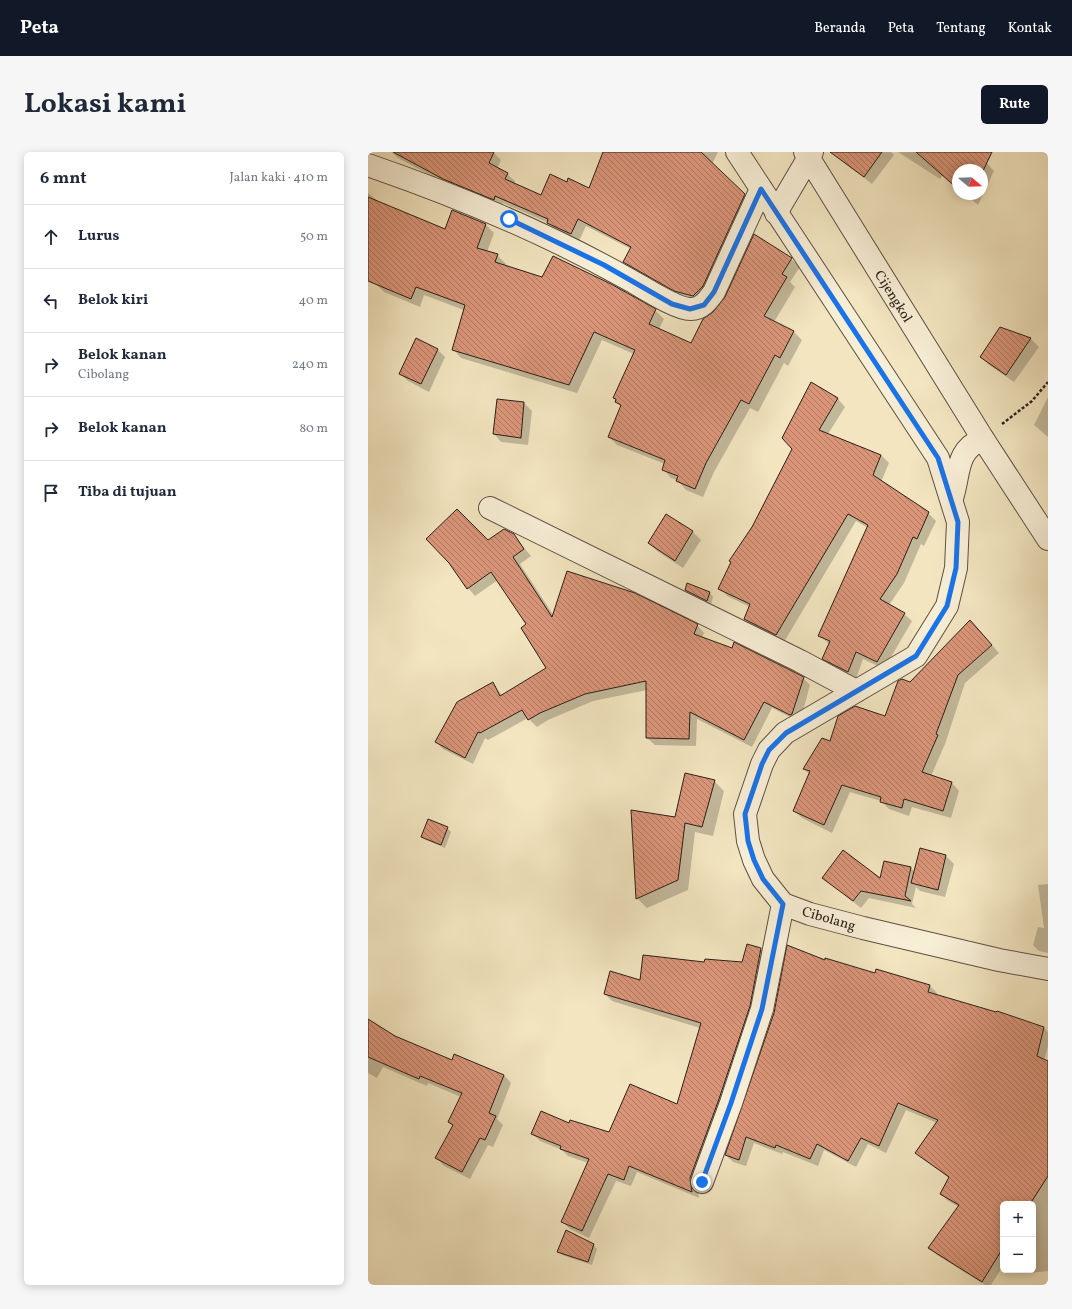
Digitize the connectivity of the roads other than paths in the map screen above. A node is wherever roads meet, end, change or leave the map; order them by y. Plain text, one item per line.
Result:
1 (737, 152) edge
2 (808, 154) edge
3 (368, 165) edge
4 (761, 189) junction
5 (776, 213) junction
6 (983, 439) junction
7 (952, 500) junction
8 (490, 508) dead end
9 (1048, 539) edge
10 (856, 691) junction
11 (783, 904) junction
12 (1048, 969) edge
13 (702, 1182) dead end

1 - 4 street, Cibolang
2 - 5 street
2 - 6 street, Cijengkol
3 - 4 street
4 - 5 street, Cibolang
5 - 7 street, Cibolang
6 - 7 street
6 - 9 street, Cijengkol
7 - 10 street, Cibolang
8 - 10 street
10 - 11 street, Cibolang
11 - 12 street, Cibolang
11 - 13 street

